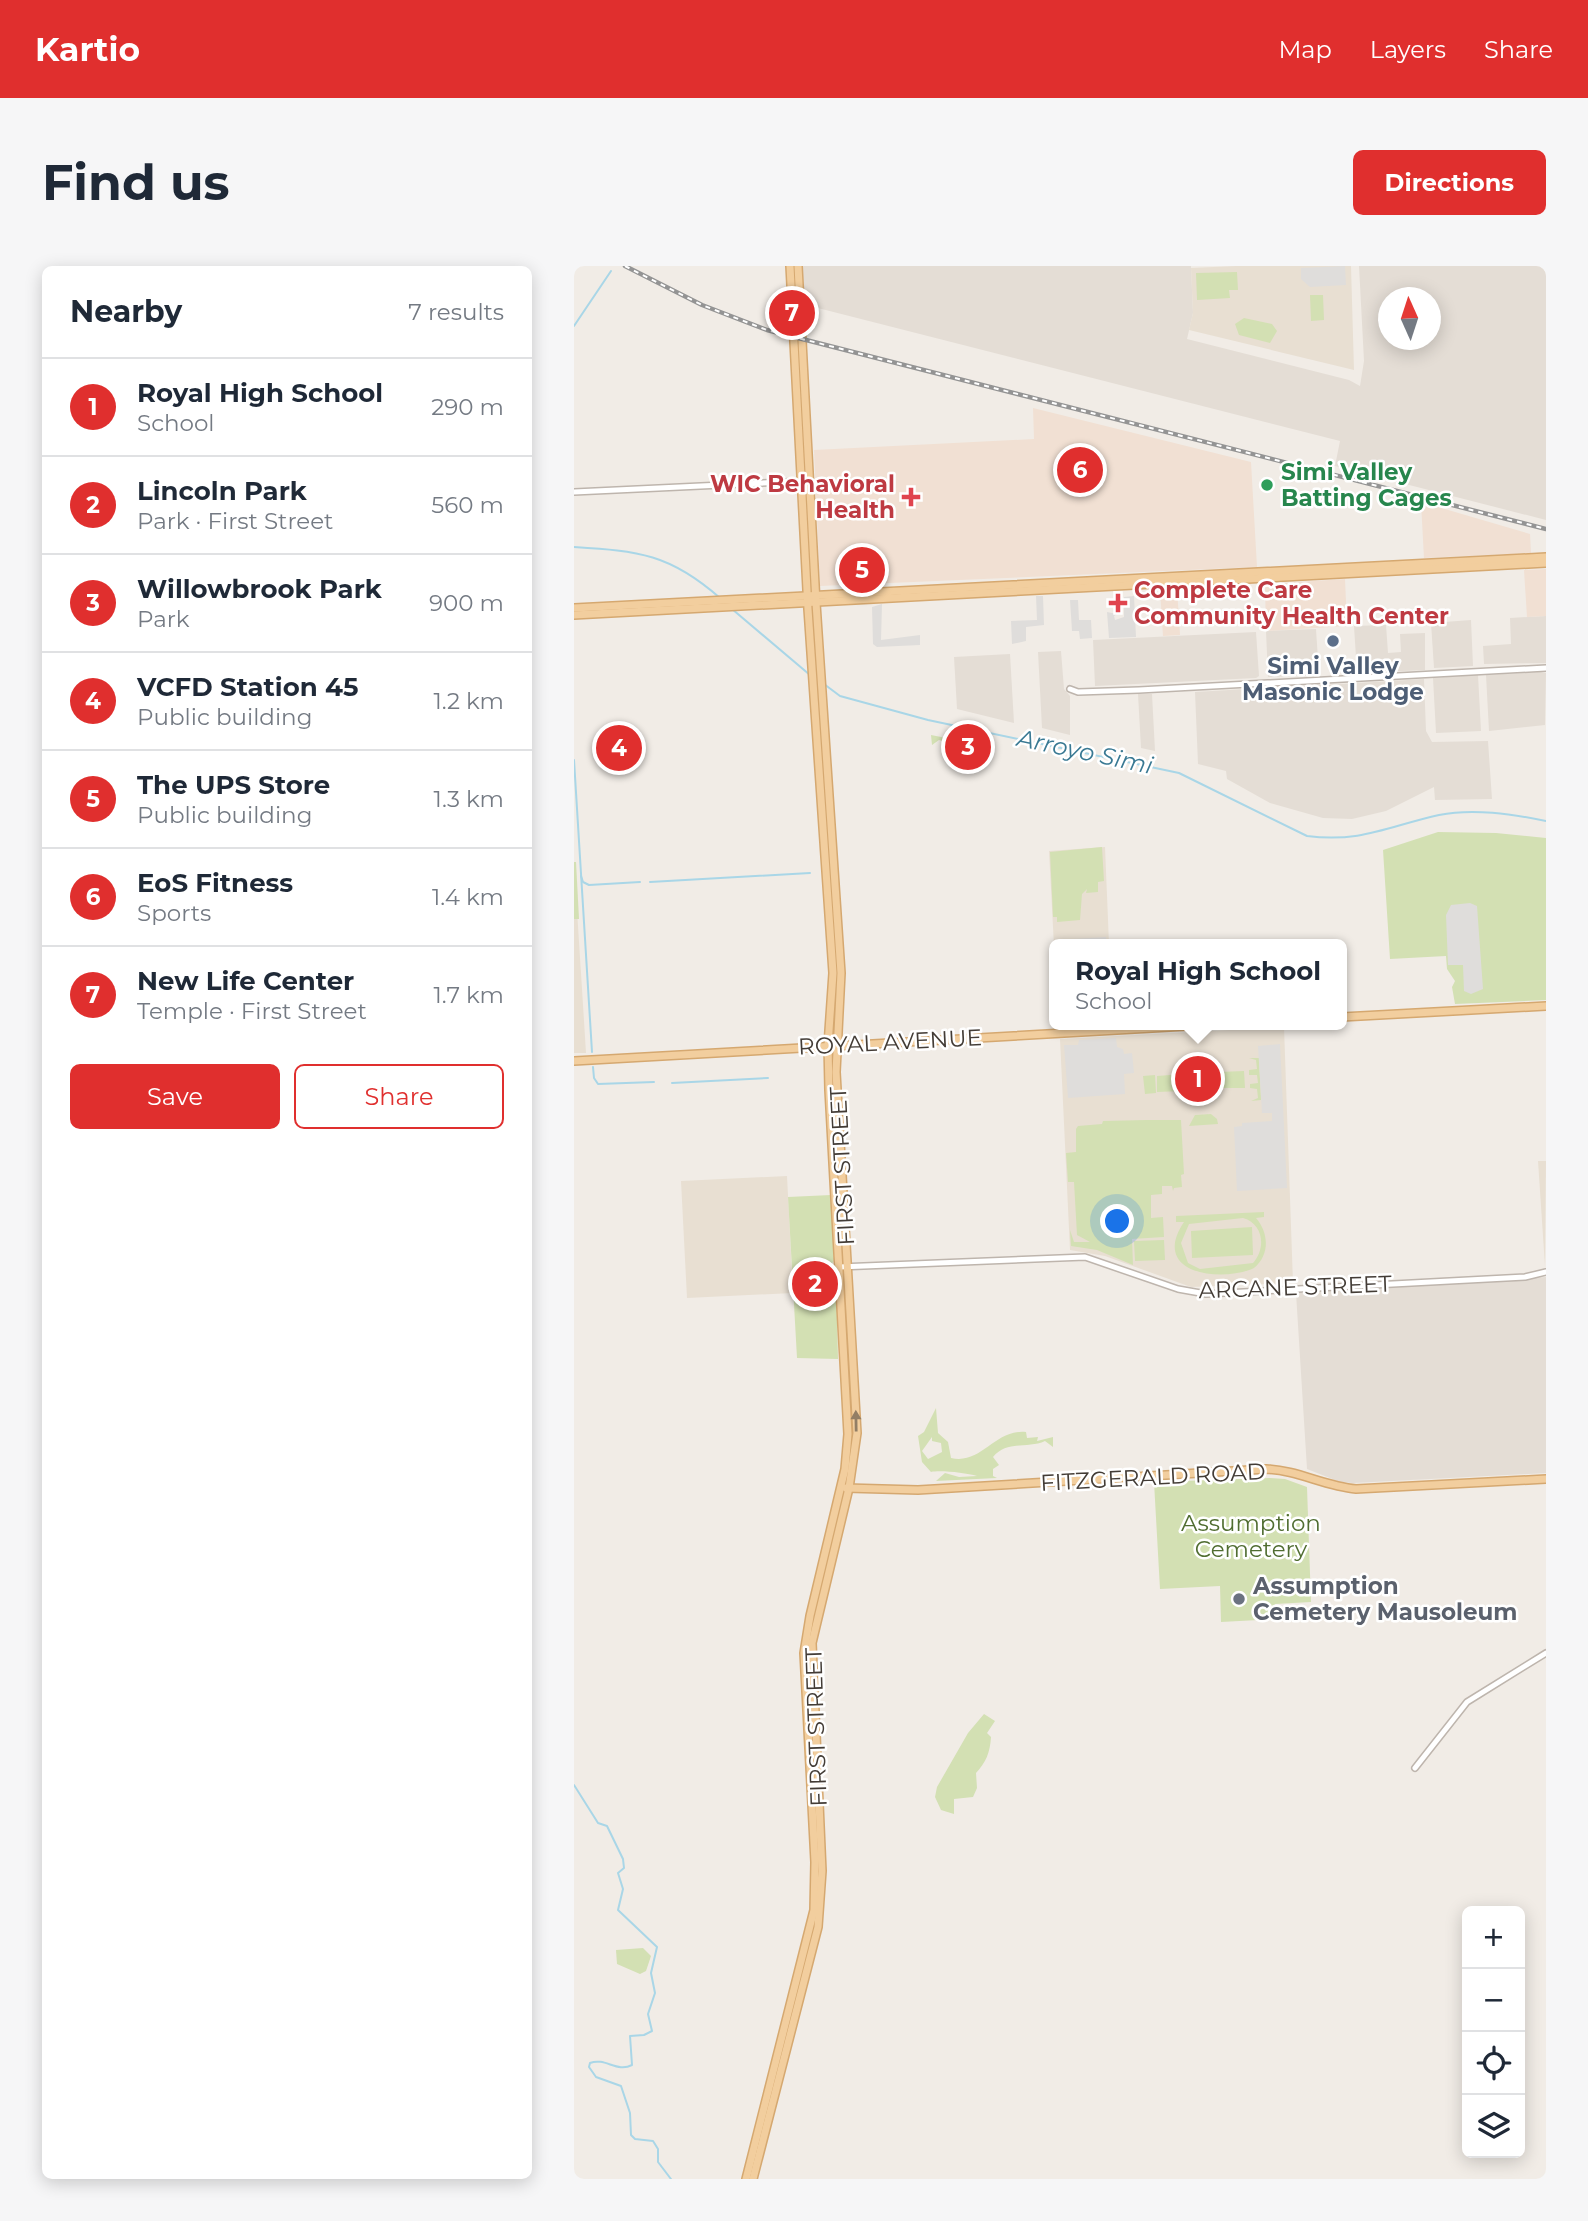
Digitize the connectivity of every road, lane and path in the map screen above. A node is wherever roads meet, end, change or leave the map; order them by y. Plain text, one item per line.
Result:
1 (790, 266) edge
2 (798, 266) edge
3 (795, 288) junction
4 (806, 481) junction
5 (574, 492) edge
6 (1546, 556) edge
7 (1546, 563) edge
8 (1162, 580) junction
9 (812, 599) junction
10 (757, 601) junction
11 (574, 608) edge
12 (574, 615) edge
13 (1546, 668) edge
14 (1070, 689) dead end
15 (1546, 1006) edge
16 (1347, 1017) edge
17 (1112, 1030) edge
18 (832, 1045) junction
19 (574, 1061) edge
20 (844, 1267) junction
21 (1546, 1272) edge
22 (1546, 1479) edge
23 (845, 1488) junction
24 (1546, 1653) edge
25 (1416, 1768) dead end
26 (746, 2179) edge
27 (753, 2179) edge

1 - 3 main road, FIRST STREET
2 - 3 main road, FIRST STREET
3 - 4 main road, FIRST STREET
4 - 5 street
4 - 9 main road, FIRST STREET
6 - 8 main road
7 - 8 main road
8 - 9 main road
9 - 10 main road
9 - 18 main road, FIRST STREET
10 - 11 main road
10 - 12 main road
13 - 14 street
15 - 16 main road
17 - 18 main road, ROYAL AVENUE
18 - 19 main road, ROYAL AVENUE
18 - 20 main road, FIRST STREET
20 - 21 street, ARCANE STREET
20 - 23 main road, FIRST STREET
22 - 23 main road, FITZGERALD ROAD
23 - 26 main road, FIRST STREET
23 - 27 main road, FIRST STREET
24 - 25 street

